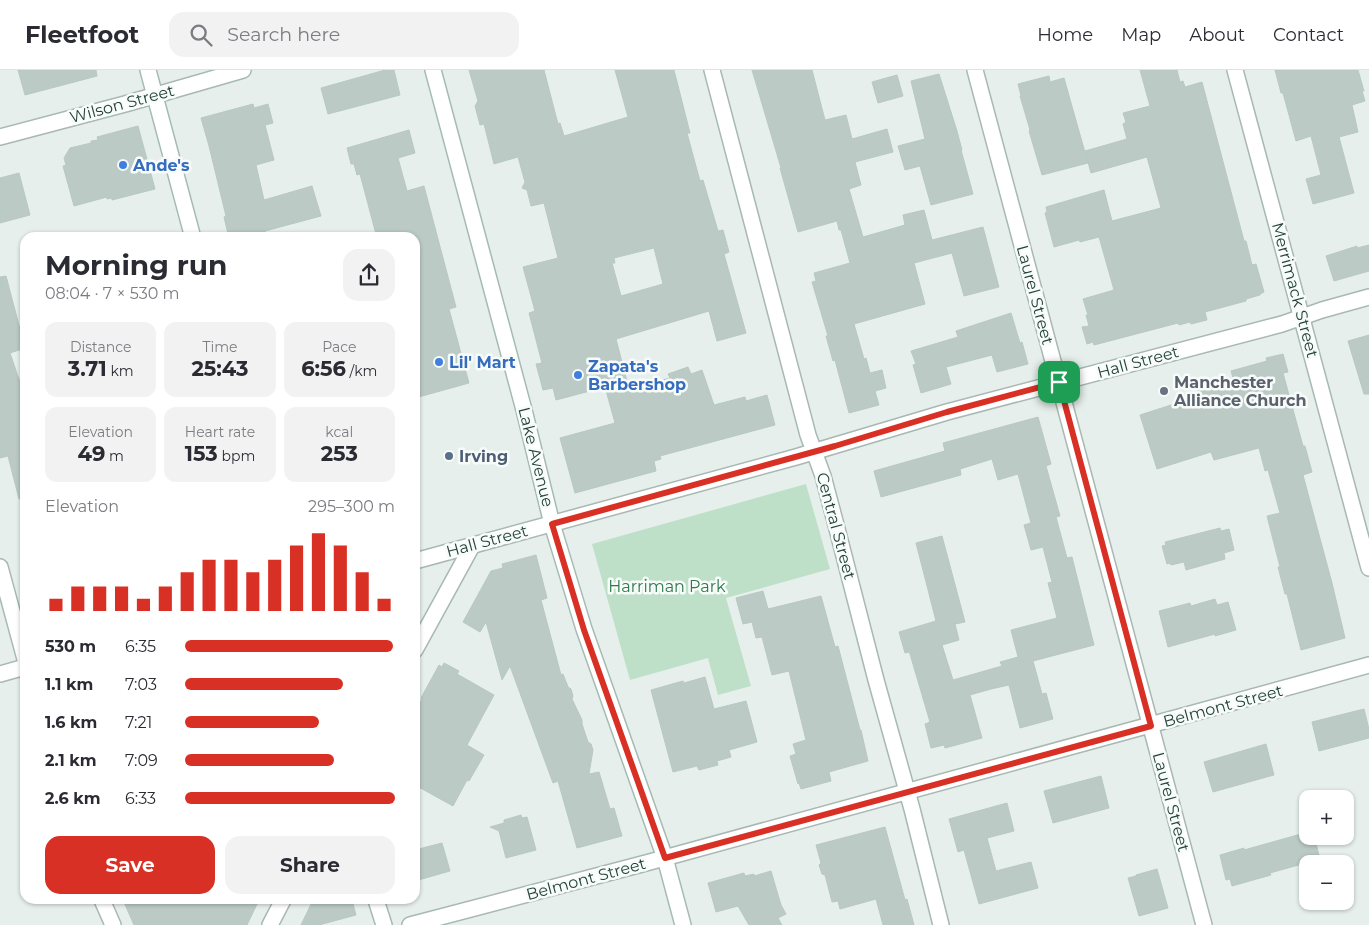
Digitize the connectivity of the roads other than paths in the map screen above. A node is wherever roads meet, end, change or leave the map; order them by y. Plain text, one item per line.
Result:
1 (148, 70) edge
2 (243, 70) edge
3 (433, 70) edge
4 (712, 70) edge
5 (975, 70) edge
6 (1235, 70) edge
7 (155, 95) junction
8 (0, 137) edge
9 (191, 232) edge
10 (1369, 297) edge
11 (1302, 317) junction
12 (1059, 382) junction
13 (814, 452) junction
14 (552, 524) junction
15 (472, 546) junction
16 (420, 560) edge
17 (0, 567) edge
18 (1369, 568) edge
19 (20, 641) edge
20 (420, 641) edge
21 (1369, 665) edge
22 (20, 668) edge
23 (0, 674) edge
24 (1151, 726) junction
25 (907, 791) junction
26 (665, 858) junction
27 (104, 904) edge
28 (281, 904) edge
29 (377, 904) edge
30 (114, 925) edge
31 (270, 925) edge
32 (384, 925) edge
33 (410, 925) edge
34 (683, 925) edge
35 (941, 925) edge
36 (1204, 925) edge

1 - 7 street
2 - 7 street, Wilson Street
3 - 14 street, Lake Avenue
4 - 13 street, Central Street
5 - 12 street, Laurel Street
6 - 11 street, Merrimack Street
7 - 8 street, Wilson Street
7 - 9 street
10 - 11 street, Hall Street
11 - 12 street, Hall Street
11 - 18 street, Merrimack Street
12 - 13 street, Hall Street
12 - 24 street, Laurel Street
13 - 14 street, Hall Street
13 - 25 street, Central Street
14 - 15 street, Hall Street
14 - 26 street, Lake Avenue
15 - 16 street, Hall Street
15 - 20 street
17 - 19 street
21 - 24 street, Belmont Street
22 - 23 street
24 - 25 street, Belmont Street
24 - 36 street, Laurel Street
25 - 26 street, Belmont Street
25 - 35 street, Central Street
26 - 33 street, Belmont Street
26 - 34 street, Lake Avenue
27 - 30 street
28 - 31 street
29 - 32 street

